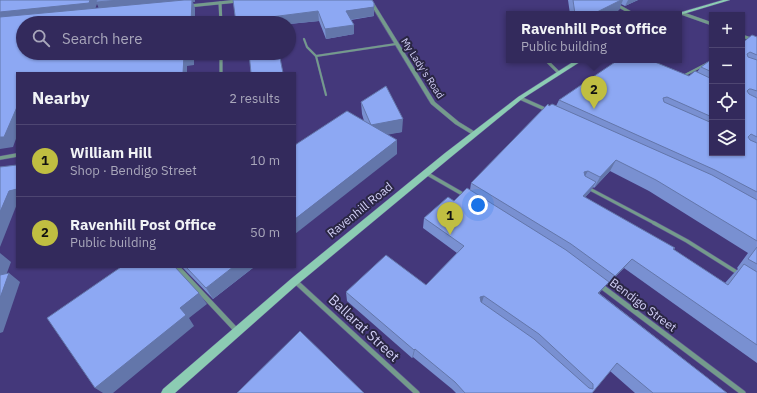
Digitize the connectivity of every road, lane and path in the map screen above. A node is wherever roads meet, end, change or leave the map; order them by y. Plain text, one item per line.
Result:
1 (370, 0) edge
2 (608, 0) edge
3 (728, 0) edge
4 (239, 1) edge
5 (220, 3) junction
6 (181, 7) edge
7 (628, 11) edge
8 (682, 13) edge
9 (682, 15) edge
10 (221, 16) edge
11 (709, 23) edge
12 (745, 37) edge
13 (304, 39) dead end
14 (757, 41) edge
15 (396, 44) junction
16 (316, 56) junction
17 (221, 60) edge
18 (549, 63) edge
19 (575, 63) edge
20 (709, 63) edge
21 (221, 72) edge
22 (559, 73) junction
23 (676, 73) edge
24 (683, 76) junction
25 (690, 79) edge
26 (326, 96) dead end
27 (520, 98) junction
28 (552, 113) edge
29 (475, 134) junction
30 (16, 156) edge
31 (0, 158) edge
32 (426, 173) junction
33 (581, 184) edge
34 (471, 199) edge
35 (178, 268) edge
36 (744, 277) edge
37 (295, 281) junction
38 (594, 281) edge
39 (238, 331) junction
40 (167, 393) edge
41 (417, 393) edge
42 (742, 393) edge

1 - 15 street, My Lady's Road
2 - 7 street
3 - 8 main road
4 - 5 street
5 - 6 street
5 - 10 street
9 - 11 street
12 - 14 street
13 - 16 lane
15 - 16 lane
15 - 29 street, My Lady's Road
16 - 26 lane
17 - 21 street
18 - 22 street
19 - 22 main road, Ravenhill Road
20 - 24 lane
22 - 27 main road, Ravenhill Road
23 - 24 street
24 - 25 street
27 - 28 street
27 - 29 main road, Ravenhill Road
29 - 32 main road, Ravenhill Road
30 - 31 street
32 - 34 street
32 - 37 main road, Ravenhill Road
33 - 36 lane
35 - 39 street
37 - 39 main road, Ravenhill Road
37 - 41 street, Ballarat Street
38 - 42 street, Bendigo Street
39 - 40 main road, Ravenhill Road

